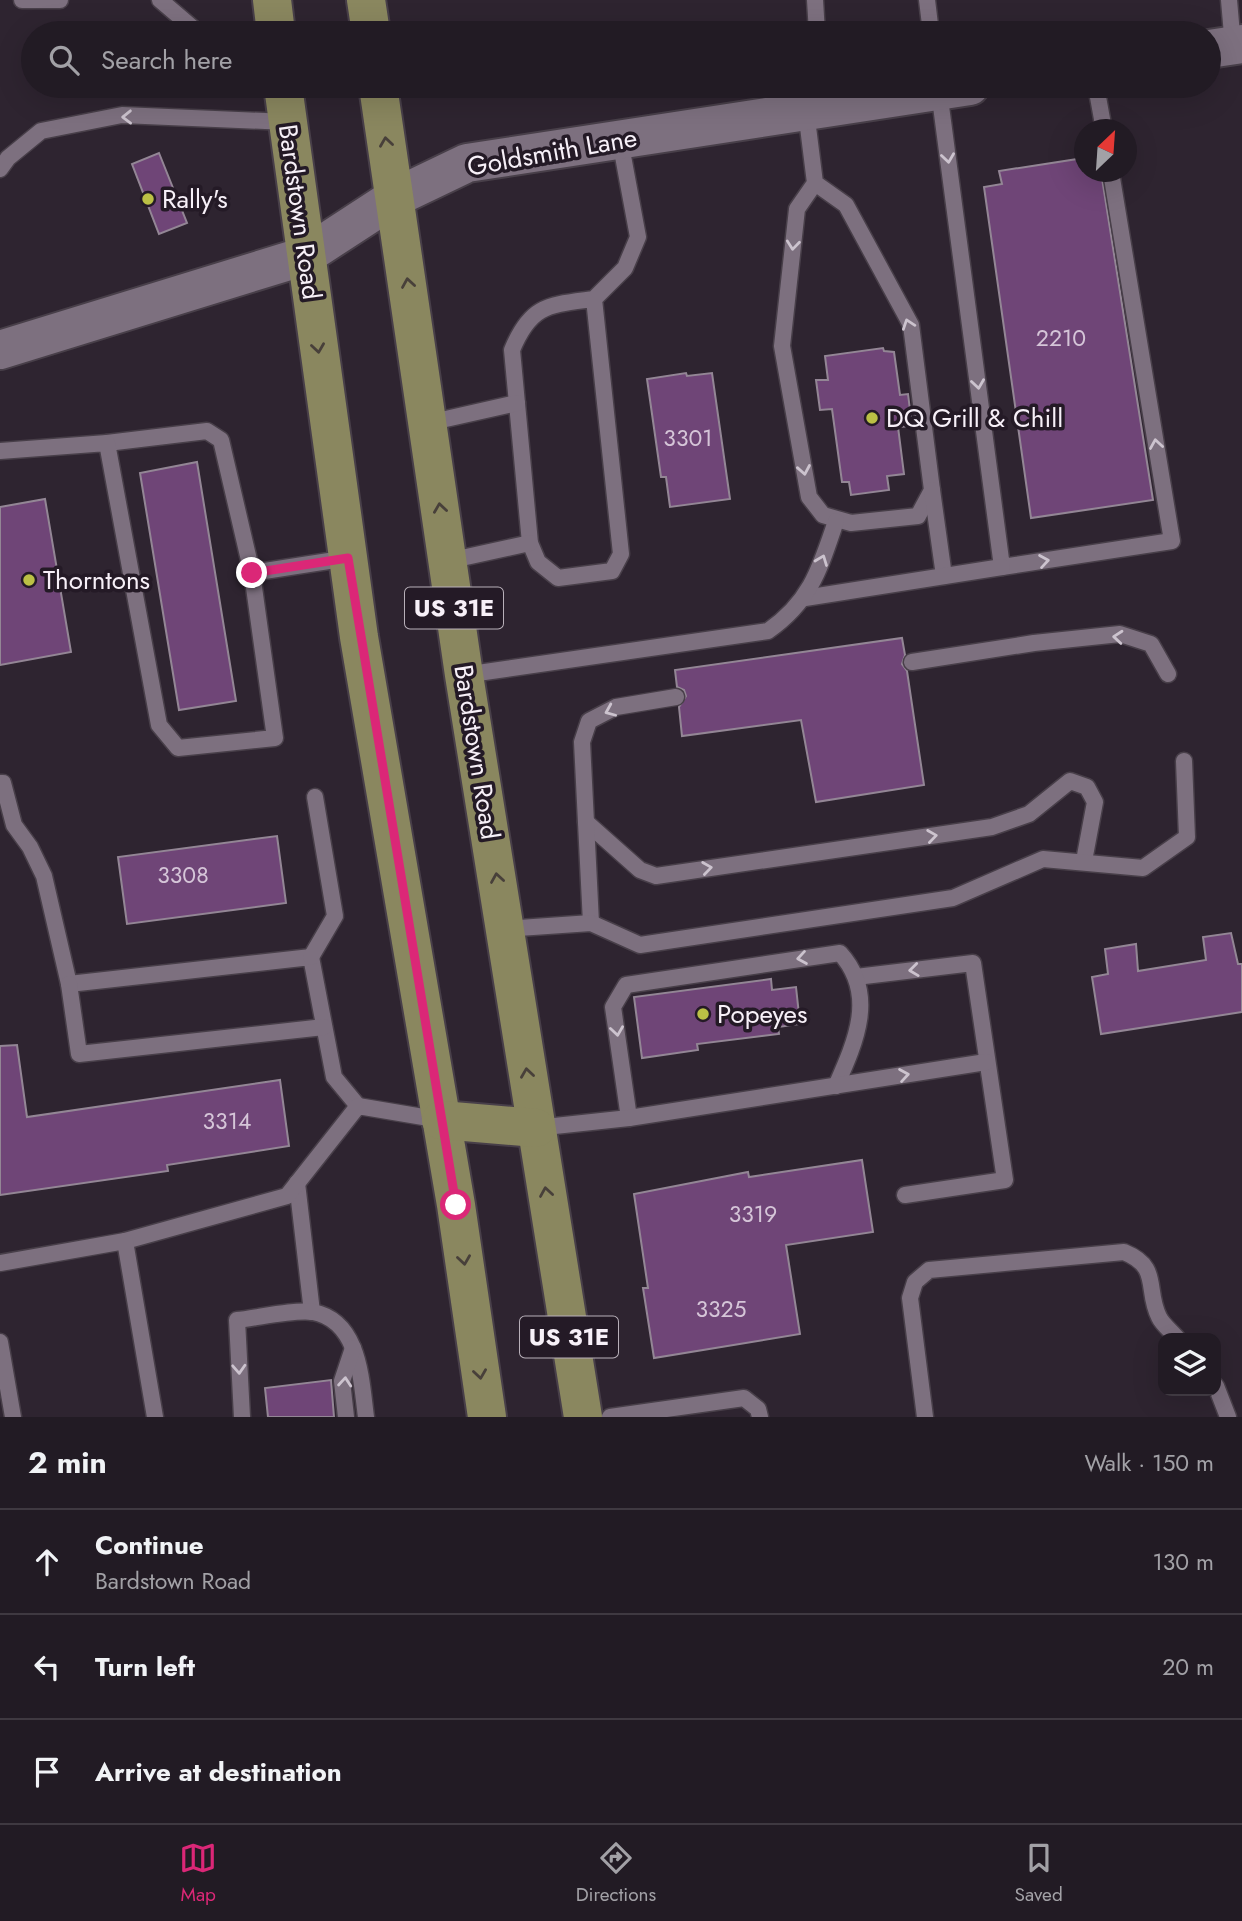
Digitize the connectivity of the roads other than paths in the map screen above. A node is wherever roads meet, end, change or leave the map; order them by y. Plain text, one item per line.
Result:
1 (22, 0) edge
2 (60, 0) edge
3 (160, 0) edge
4 (272, 0) edge
5 (366, 0) edge
6 (815, 0) edge
7 (927, 0) edge
8 (1229, 0) edge
9 (185, 21) edge
10 (275, 21) edge
11 (369, 21) edge
12 (816, 21) edge
13 (930, 21) edge
14 (1228, 47) edge
15 (380, 98) edge
16 (871, 98) edge
17 (950, 98) edge
18 (1098, 98) edge
19 (285, 104) edge
20 (815, 106) junction
21 (1102, 119) edge
22 (620, 140) junction
23 (0, 169) edge
24 (1113, 182) edge
25 (815, 183) junction
26 (394, 198) junction
27 (305, 256) junction
28 (594, 299) junction
29 (0, 350) edge
30 (517, 403) junction
31 (428, 423) junction
32 (107, 443) junction
33 (0, 451) edge
34 (932, 490) junction
35 (836, 521) junction
36 (530, 543) junction
37 (348, 558) junction
38 (448, 561) junction
39 (1002, 567) junction
40 (252, 573) junction
41 (944, 576) junction
42 (805, 598) junction
43 (912, 662) dead end
44 (1168, 674) dead end
45 (464, 675) junction
46 (676, 697) dead end
47 (1184, 761) dead end
48 (0, 783) edge
49 (316, 797) dead end
50 (586, 822) junction
51 (1084, 861) junction
52 (591, 923) junction
53 (505, 929) junction
54 (311, 957) junction
55 (856, 977) junction
56 (69, 984) junction
57 (324, 1027) junction
58 (986, 1062) junction
59 (836, 1086) junction
60 (358, 1106) junction
61 (629, 1118) junction
62 (441, 1120) junction
63 (536, 1128) junction
64 (297, 1183) junction
65 (905, 1195) dead end
66 (125, 1241) junction
67 (0, 1263) edge
68 (312, 1312) junction
69 (1172, 1333) edge
70 (0, 1342) edge
71 (353, 1349) junction
72 (1220, 1396) edge
73 (13, 1417) edge
74 (155, 1417) edge
75 (242, 1417) edge
76 (346, 1417) edge
77 (366, 1417) edge
78 (487, 1417) edge
79 (583, 1417) edge
80 (610, 1417) edge
81 (760, 1417) edge
82 (925, 1417) edge
83 (1228, 1417) edge

1 - 2 lane
3 - 9 lane
4 - 10 main road
5 - 11 main road
6 - 12 lane
7 - 13 lane
8 - 14 lane
26 -> 15 main road, Bardstown Road / US 31E
16 - 20 street, Goldsmith Lane
17 -> 39 lane
18 - 21 lane
19 -> 23 lane
19 - 27 main road, Bardstown Road
20 - 22 street, Goldsmith Lane
20 - 25 lane
22 - 26 street, Goldsmith Lane
22 - 28 lane
39 -> 24 lane
34 -> 25 lane
25 -> 35 lane
26 - 27 street, Goldsmith Lane
31 -> 26 main road, Bardstown Road / US 31E
27 - 29 street, Goldsmith Lane
27 -> 37 main road, Bardstown Road
28 - 30 lane
28 - 36 lane
30 - 31 lane
30 - 36 lane
38 -> 31 main road, Bardstown Road / US 31E
32 - 33 lane
32 - 40 lane
32 - 40 lane
34 - 35 lane
34 - 41 lane
42 -> 35 lane
36 - 38 lane
37 - 40 lane
37 - 62 main road, Bardstown Road
38 - 45 main road, Bardstown Road / US 31E
39 - 41 lane
41 - 42 lane
42 - 45 lane
44 -> 43 lane
53 -> 45 main road, Bardstown Road / US 31E
46 -> 50 lane
47 - 51 lane
48 - 56 lane
49 - 54 lane
50 -> 51 lane
50 - 52 lane
51 - 52 lane
52 - 53 lane
63 -> 53 main road, Bardstown Road / US 31E
54 - 56 lane
54 - 57 lane
58 -> 55 lane
55 - 59 lane
55 -> 61 lane
56 - 57 lane
57 - 60 lane
59 -> 58 lane
58 - 65 lane
59 - 61 lane
60 - 62 lane
60 - 64 lane
61 - 63 lane
62 - 63 main road
62 -> 78 main road, Bardstown Road
79 -> 63 main road, Bardstown Road / US 31E
64 - 66 lane
64 - 68 lane
66 - 67 lane
66 - 74 lane
68 - 71 lane
68 -> 75 lane
69 - 82 lane
70 - 73 lane
76 -> 71 lane
71 - 77 lane
72 - 83 lane
80 - 81 lane

